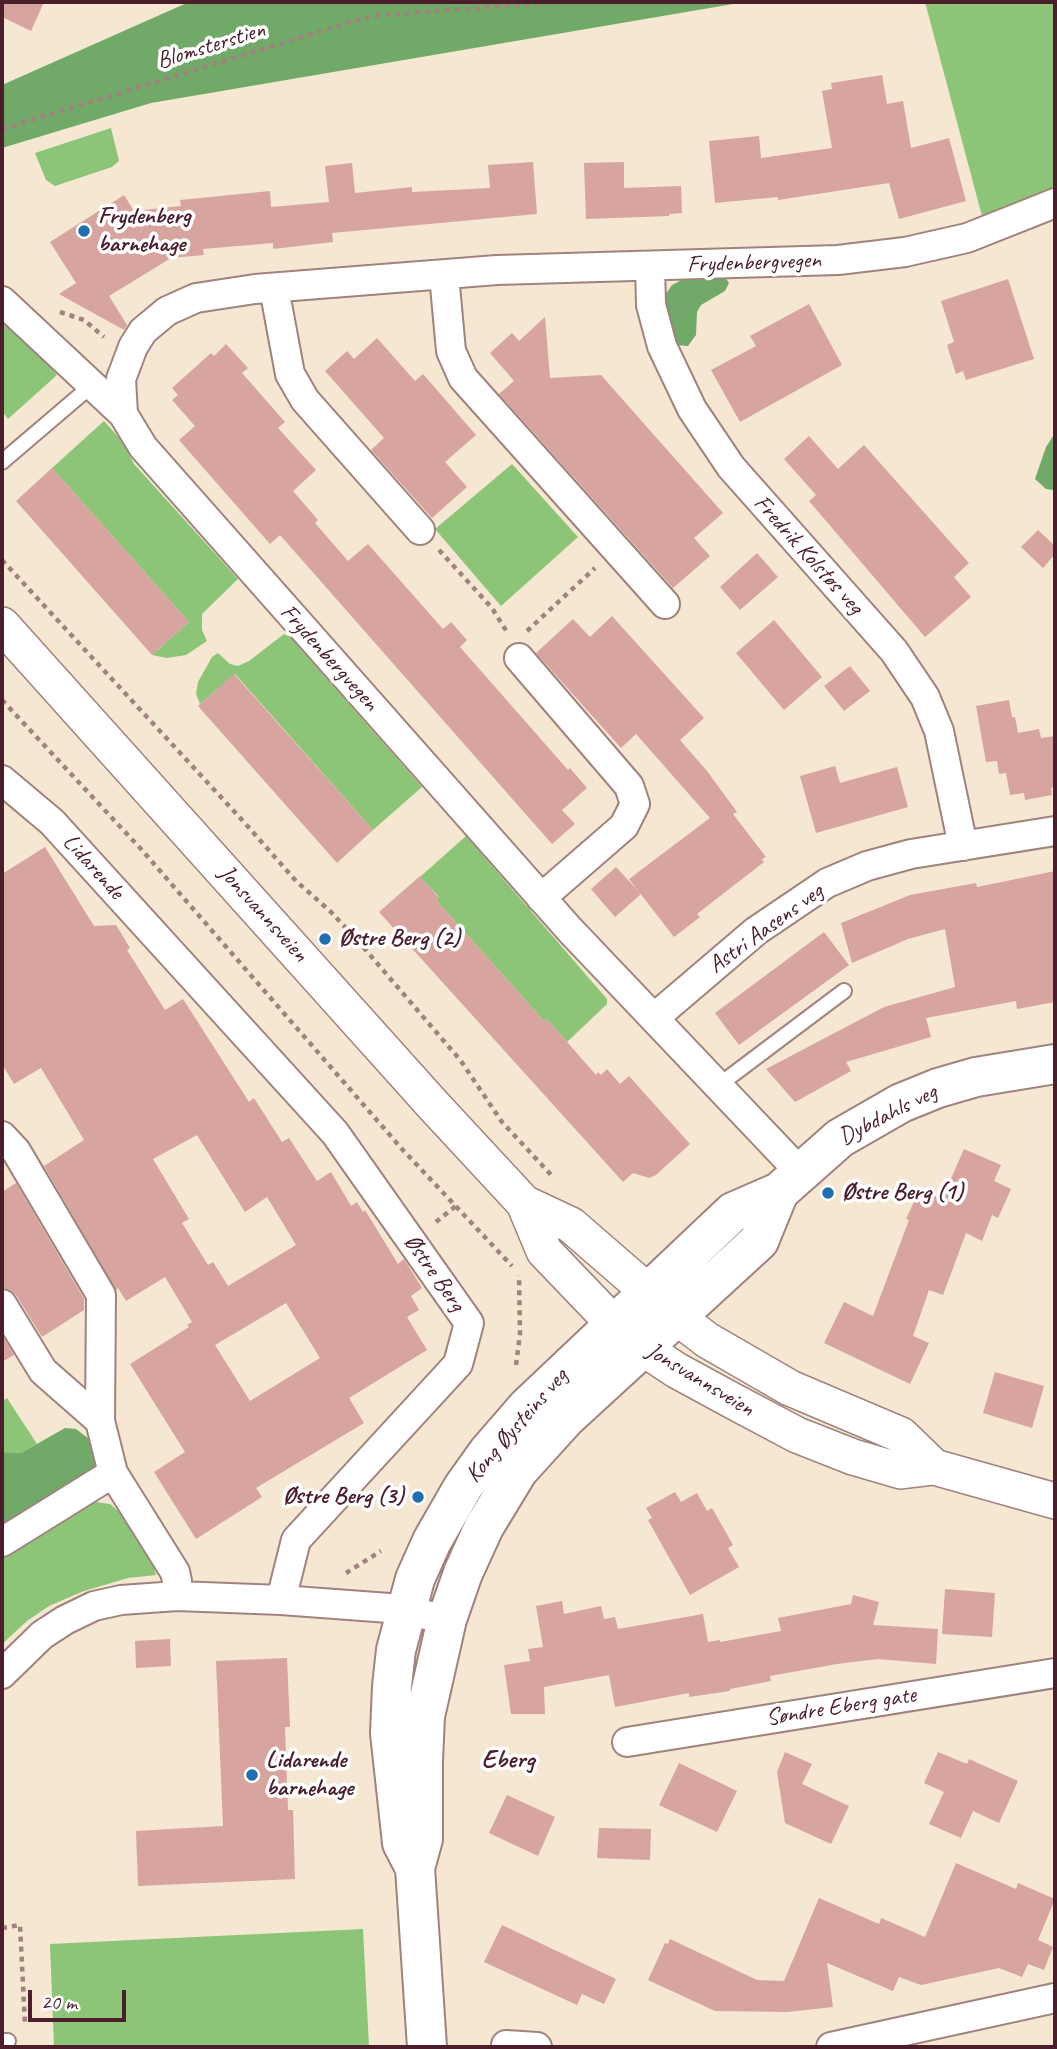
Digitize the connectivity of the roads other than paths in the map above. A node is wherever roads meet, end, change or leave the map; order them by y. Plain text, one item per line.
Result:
1 (1055, 203) edge
2 (650, 266) junction
3 (444, 275) junction
4 (274, 288) junction
5 (2, 301) edge
6 (91, 386) junction
7 (123, 414) junction
8 (2, 462) edge
9 (420, 530) road end
10 (665, 604) dead end
11 (2, 626) edge
12 (517, 652) road end
13 (2, 780) edge
14 (1055, 831) edge
15 (963, 846) junction
16 (541, 898) junction
17 (179, 961) joint
18 (844, 991) dead end
19 (654, 1018) junction
20 (1055, 1064) edge
21 (719, 1085) junction
22 (2, 1136) edge
23 (789, 1182) junction
24 (524, 1203) junction
25 (647, 1292) junction
26 (2, 1304) edge
27 (677, 1317) junction
28 (614, 1324) junction
29 (643, 1348) junction
30 (100, 1421) junction
31 (934, 1467) junction
32 (113, 1474) junction
33 (1055, 1501) edge
34 (2, 1542) edge
35 (177, 1596) junction
36 (281, 1600) junction
37 (405, 1610) junction
38 (447, 1619) junction
39 (1055, 1673) edge
40 (2, 1674) edge
41 (627, 1742) dead end
42 (415, 1868) junction
43 (1055, 1998) edge
44 (506, 2045) dead end
45 (427, 2047) edge
46 (537, 2047) edge
47 (831, 2047) edge

1 - 2 street, Frydenbergvegen
2 - 3 street, Frydenbergvegen
2 - 15 street, Fredrik Kolstøs veg
3 - 4 street, Frydenbergvegen
3 - 10 street
4 - 7 street, Frydenbergvegen
4 - 9 street
5 - 6 street, Frydenbergvegen
6 - 7 street, Frydenbergvegen
6 - 8 lane
7 - 16 street, Frydenbergvegen
11 - 24 street, Jonsvannsveien
12 - 16 street
13 - 17 street, Lidarende
14 - 15 street, Astri Aasens veg
15 - 19 street, Astri Aasens veg
16 - 19 street, Frydenbergvegen
17 - 36 street, Østre Berg
18 - 21 lane
19 - 21 street, Frydenbergvegen
20 - 23 main road, Dybdahls veg
21 - 23 street, Frydenbergvegen
22 - 30 street
23 - 25 main road, Dybdahls veg
23 - 27 main road, Dybdahls veg
24 - 25 street, Jonsvannsveien
24 - 28 street, Jonsvannsveien
25 - 27 street, Jonsvannsveien
25 - 28 main road, Kong Øysteins veg
26 - 30 street
27 - 29 main road, Dybdahls veg
27 - 31 street, Jonsvannsveien
28 - 29 street, Jonsvannsveien
28 - 37 main road, Kong Øysteins veg
29 - 31 street, Jonsvannsveien
29 - 38 main road, Kong Øysteins veg
30 - 32 street
31 - 33 street, Jonsvannsveien
32 - 34 street
32 - 35 street
35 - 36 street
35 - 40 street
36 - 37 street
37 - 38 street
37 - 42 main road, Kong Øysteins veg
38 - 42 main road, Kong Øysteins veg
39 - 41 street, Søndre Eberg gate
42 - 45 main road, Kong Øysteins veg
43 - 47 street
44 - 46 street

